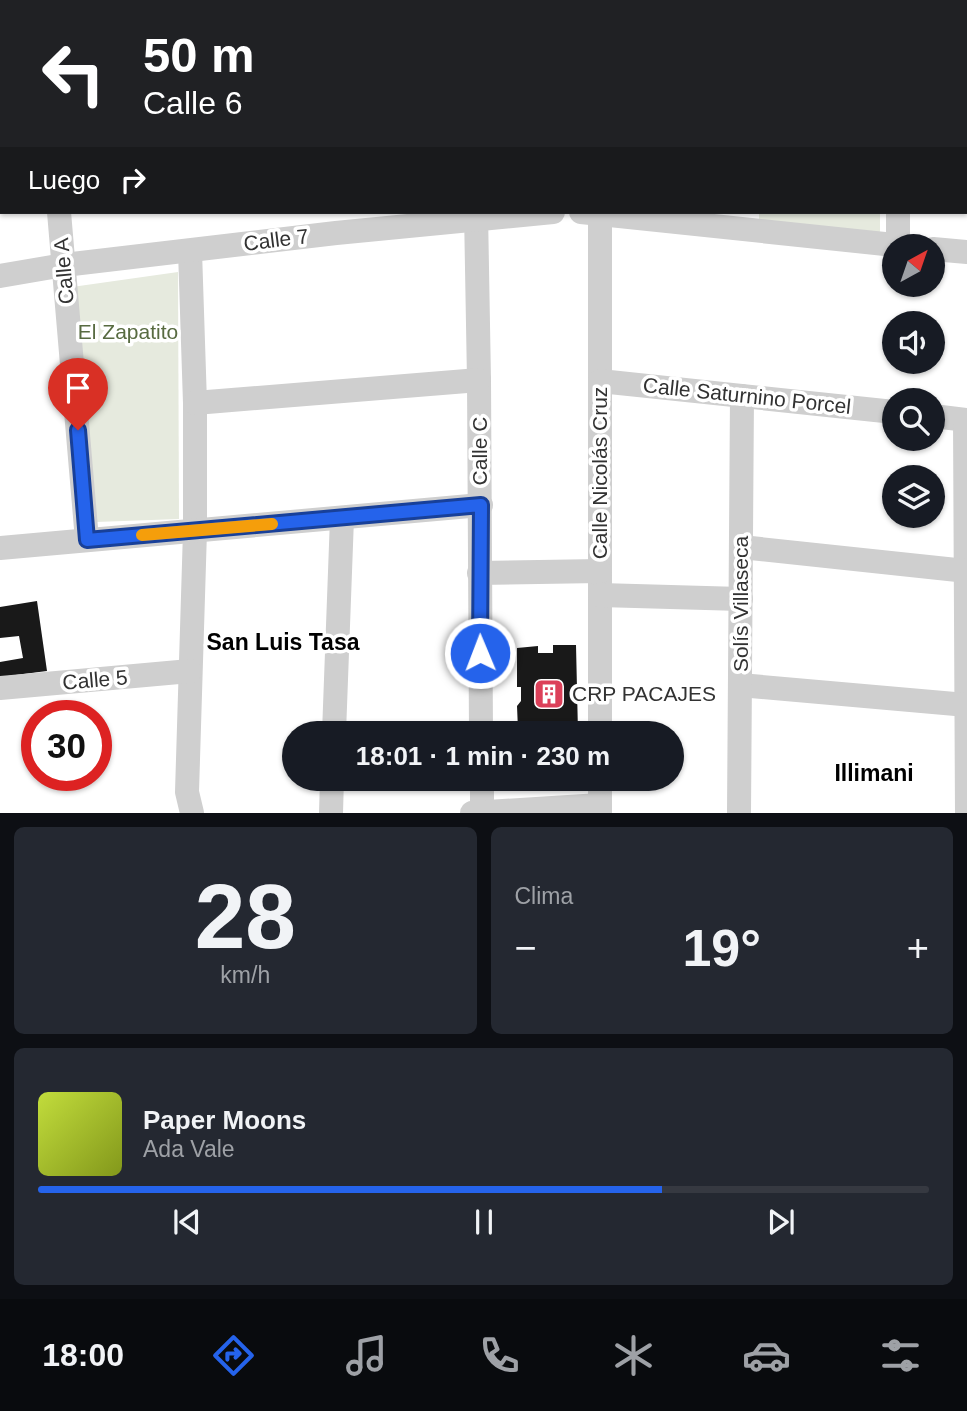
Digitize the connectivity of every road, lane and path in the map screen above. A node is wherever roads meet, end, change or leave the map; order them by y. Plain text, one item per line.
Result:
1 (59, 214) edge
2 (502, 214) edge
3 (594, 214) edge
4 (614, 214) edge
5 (898, 214) edge
6 (476, 215) edge
7 (751, 221) edge
8 (336, 222) edge
9 (903, 234) edge
10 (882, 242) edge
11 (945, 250) edge
12 (190, 251) junction
13 (967, 252) edge
14 (64, 265) junction
15 (0, 276) edge
16 (480, 380) junction
17 (600, 381) junction
18 (743, 396) junction
19 (195, 403) junction
20 (882, 411) edge
21 (945, 417) edge
22 (966, 420) edge
23 (481, 505) junction
24 (342, 518) junction
25 (195, 531) junction
26 (87, 540) junction
27 (741, 547) junction
28 (0, 548) edge
29 (966, 571) edge
30 (480, 573) junction
31 (600, 583) junction
32 (741, 599) junction
33 (190, 671) junction
34 (740, 685) junction
35 (0, 688) edge
36 (967, 705) edge
37 (334, 721) edge
38 (481, 721) edge
39 (600, 721) edge
40 (332, 791) edge
41 (482, 791) edge
42 (600, 791) edge
43 (600, 809) edge
44 (482, 812) edge
45 (192, 813) edge
46 (331, 813) edge
47 (472, 813) edge
48 (739, 813) edge
49 (967, 813) edge

1 - 14 street, Calle A
2 - 6 street, Calle 7
3 - 17 street, Calle Nicolás Cruz
4 - 7 street
5 - 9 street
6 - 8 street, Calle 7
6 - 16 street, Calle C
7 - 10 street
8 - 12 street, Calle 7
11 - 13 street
12 - 14 street, Calle 7
12 - 19 street
14 - 15 street, Calle 7
14 - 26 street, Calle A
16 - 19 street
16 - 23 street, Calle C
17 - 18 street, Calle Saturnino Porcel
17 - 31 street, Calle Nicolás Cruz
18 - 20 street, Calle Saturnino Porcel
18 - 27 street, Solís Villaseca
19 - 25 street
21 - 22 street
22 - 29 street
23 - 24 street
23 - 30 street, Calle C
24 - 25 street
24 - 37 street
25 - 26 street
25 - 33 street
26 - 28 street
27 - 29 street
27 - 32 street, Solís Villaseca
29 - 36 street
30 - 31 street
30 - 38 street, Calle C
31 - 32 street
31 - 39 street, Calle Nicolás Cruz
32 - 34 street, Solís Villaseca
33 - 35 street, Calle 5
33 - 45 street
34 - 36 street
34 - 48 street, Solís Villaseca
36 - 49 street
40 - 46 street
41 - 44 street
42 - 43 street
43 - 44 street
44 - 47 street

